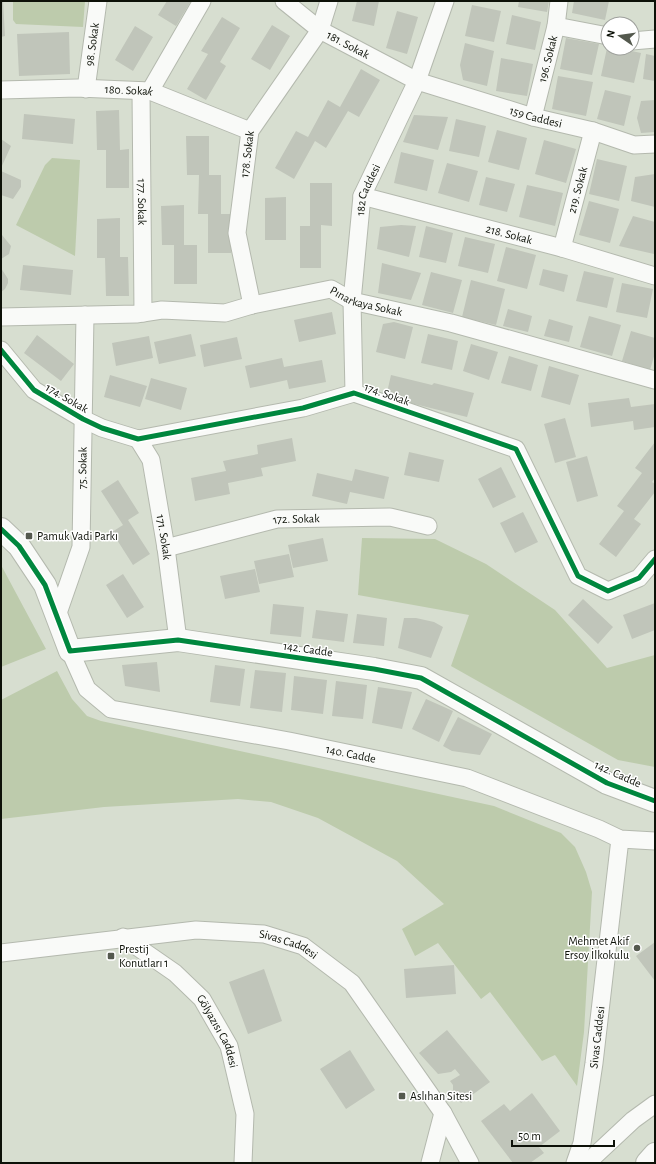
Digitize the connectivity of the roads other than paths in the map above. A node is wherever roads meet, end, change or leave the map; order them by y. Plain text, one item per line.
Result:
1 (98, 1) edge
2 (202, 1) edge
3 (284, 1) edge
4 (329, 1) edge
5 (445, 1) edge
6 (559, 1) edge
7 (556, 26) junction
8 (320, 30) junction
9 (600, 34) edge
10 (655, 39) edge
11 (640, 40) edge
12 (417, 81) junction
13 (86, 88) junction
14 (1, 90) edge
15 (145, 91) junction
16 (533, 117) junction
17 (250, 131) junction
18 (593, 132) junction
19 (655, 144) edge
20 (362, 196) junction
21 (562, 248) junction
22 (655, 276) edge
23 (352, 301) junction
24 (252, 305) junction
25 (143, 313) junction
26 (85, 316) junction
27 (1, 317) edge
28 (1, 350) edge
29 (655, 380) edge
30 (354, 393) junction
31 (83, 419) junction
32 (138, 440) junction
33 (428, 526) dead end
34 (1, 529) edge
35 (166, 548) junction
36 (655, 559) edge
37 (57, 616) junction
38 (178, 640) junction
39 (70, 651) junction
40 (655, 801) edge
41 (620, 839) junction
42 (655, 841) edge
43 (123, 937) junction
44 (1, 953) edge
45 (655, 1104) edge
46 (444, 1113) junction
47 (655, 1154) edge
48 (243, 1163) edge
49 (430, 1163) edge
50 (470, 1163) edge
51 (575, 1163) edge
52 (587, 1163) edge
53 (647, 1163) edge

1 - 13 street, 98. Sokak
2 - 15 street
3 - 8 street, 181. Sokak
4 - 8 street, 178. Sokak
5 - 12 street, 182 Caddesi
6 - 7 street, 196. Sokak
7 - 9 street
7 - 16 street, 196. Sokak
8 - 12 street, 181. Sokak
8 - 17 street, 178. Sokak
10 - 11 street
12 - 16 street, 159 Caddesi
12 - 20 street, 182 Caddesi
13 - 14 street, 180. Sokak
13 - 15 street, 180. Sokak
15 - 17 street, 180. Sokak
15 - 25 street, 177. Sokak
16 - 18 street, 159 Caddesi
17 - 24 street, 178. Sokak
18 - 19 street, 159 Caddesi
18 - 21 street, 219. Sokak
20 - 21 street, 218. Sokak
20 - 23 street, 182 Caddesi
21 - 22 street, 218. Sokak
23 - 24 street, Pınarkaya Sokak
23 - 29 street, Pınarkaya Sokak
23 - 30 street, 182 Caddesi
24 - 25 street, Pınarkaya Sokak
25 - 26 street, Pınarkaya Sokak
26 - 27 street, Pınarkaya Sokak
26 - 31 street, 75. Sokak
28 - 31 street, 174. Sokak
30 - 32 street, 174. Sokak
30 - 36 street, 174. Sokak
31 - 32 street, 174. Sokak
31 - 37 street, 75. Sokak
32 - 35 street, 171. Sokak
33 - 35 street, 172. Sokak
34 - 37 street
35 - 38 street, 171. Sokak
37 - 39 street
38 - 39 street, 142. Cadde
38 - 40 street, 142. Cadde
39 - 41 street, 140. Cadde
41 - 42 street, 140. Cadde
41 - 51 street, Sivas Caddesi
43 - 44 street, Sivas Caddesi
43 - 46 street, Sivas Caddesi
43 - 48 street, Gölyazısı Caddesi
45 - 52 street
46 - 49 street
46 - 50 street, Sivas Caddesi
47 - 53 street

